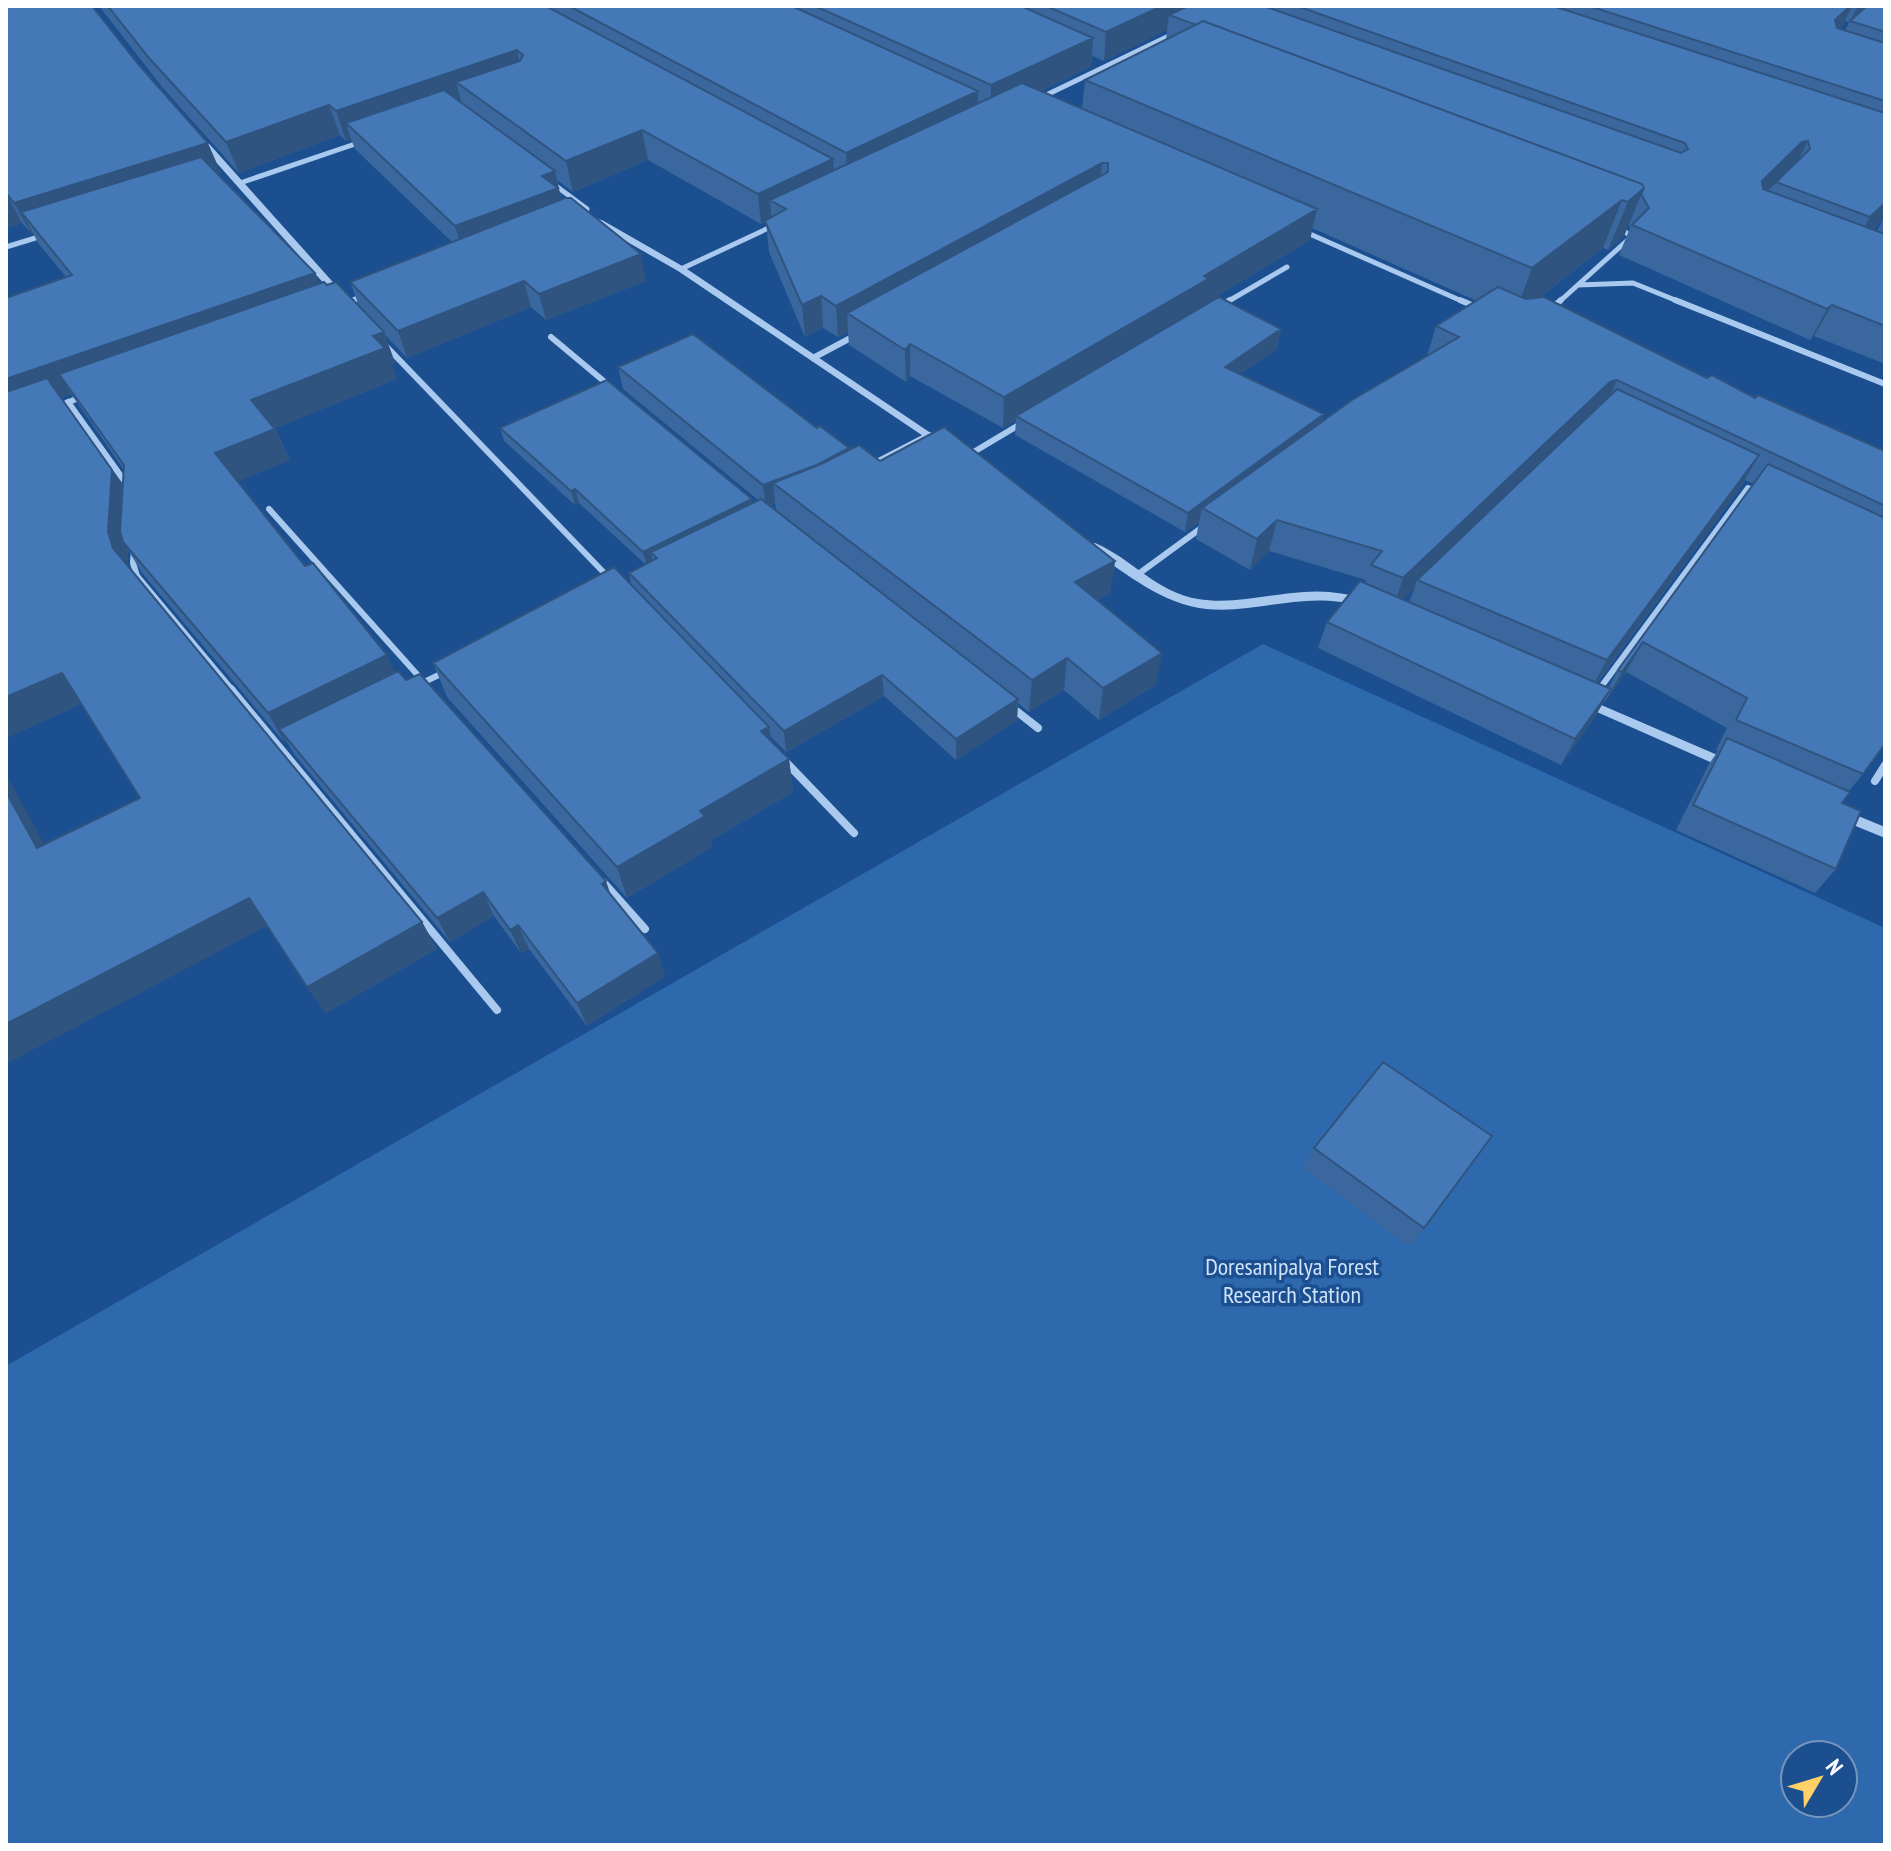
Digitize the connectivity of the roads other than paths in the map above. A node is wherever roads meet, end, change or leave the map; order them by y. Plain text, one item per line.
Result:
1 (1177, 32) edge
2 (1152, 44) junction
3 (1167, 50) edge
4 (1090, 61) edge
5 (1104, 67) junction
6 (1034, 101) edge
7 (195, 133) edge
8 (368, 140) edge
9 (233, 175) junction
10 (218, 180) edge
11 (551, 182) edge
12 (240, 183) junction
13 (570, 218) edge
14 (584, 219) junction
15 (778, 223) edge
16 (1615, 224) edge
17 (1299, 229) edge
18 (51, 233) edge
19 (6, 247) edge
20 (1287, 267) dead end
21 (681, 269) junction
22 (1578, 285) junction
23 (391, 286) edge
24 (346, 303) junction
25 (1219, 307) edge
26 (331, 308) edge
27 (1487, 312) edge
28 (1546, 313) edge
29 (356, 314) edge
30 (868, 328) edge
31 (377, 336) edge
32 (551, 337) dead end
33 (813, 358) junction
34 (1885, 384) edge
35 (98, 392) edge
36 (622, 396) edge
37 (68, 402) junction
38 (43, 411) edge
39 (1030, 419) edge
40 (929, 435) junction
41 (963, 459) junction
42 (975, 467) edge
43 (861, 470) edge
44 (1735, 482) edge
45 (1748, 488) junction
46 (1762, 495) edge
47 (137, 499) edge
48 (269, 509) dead end
49 (1214, 518) edge
50 (135, 538) edge
51 (1087, 542) edge
52 (1137, 575) junction
53 (616, 586) edge
54 (1374, 607) edge
55 (451, 668) edge
56 (424, 682) junction
57 (410, 689) edge
58 (434, 694) edge
59 (1576, 697) edge
60 (1001, 699) edge
61 (1590, 704) junction
62 (1038, 728) dead end
63 (297, 745) edge
64 (283, 752) junction
65 (778, 754) edge
66 (1885, 765) edge
67 (1744, 772) edge
68 (1875, 781) edge
69 (1829, 809) edge
70 (854, 833) dead end
71 (1885, 833) edge
72 (592, 870) edge
73 (645, 929) dead end
74 (497, 1010) dead end

1 - 2 street
2 - 3 street
2 - 5 street
4 - 5 street
5 - 6 street
7 - 9 street
8 - 12 street
9 - 10 street
9 - 12 street
11 - 14 street
12 - 24 street
13 - 14 street
14 - 21 street
15 - 21 street
16 - 22 street
17 - 27 street
18 - 19 street
20 - 25 street
21 - 33 street
22 - 28 street
22 - 34 street
23 - 24 street
24 - 26 street
24 - 29 street
30 - 33 street
31 - 53 street
32 - 36 street
33 - 40 street
35 - 37 street
37 - 38 street
37 - 47 street
39 - 41 street
40 - 41 street
40 - 43 street
41 - 42 street
44 - 45 street
45 - 46 street
45 - 61 street
48 - 56 street
49 - 52 street
50 - 64 street
51 - 52 street
52 - 54 street
55 - 56 street
56 - 57 street
56 - 58 street
59 - 61 street
60 - 62 street
61 - 67 street
63 - 64 street
64 - 74 street
65 - 70 street
66 - 68 street
69 - 71 street
72 - 73 street

